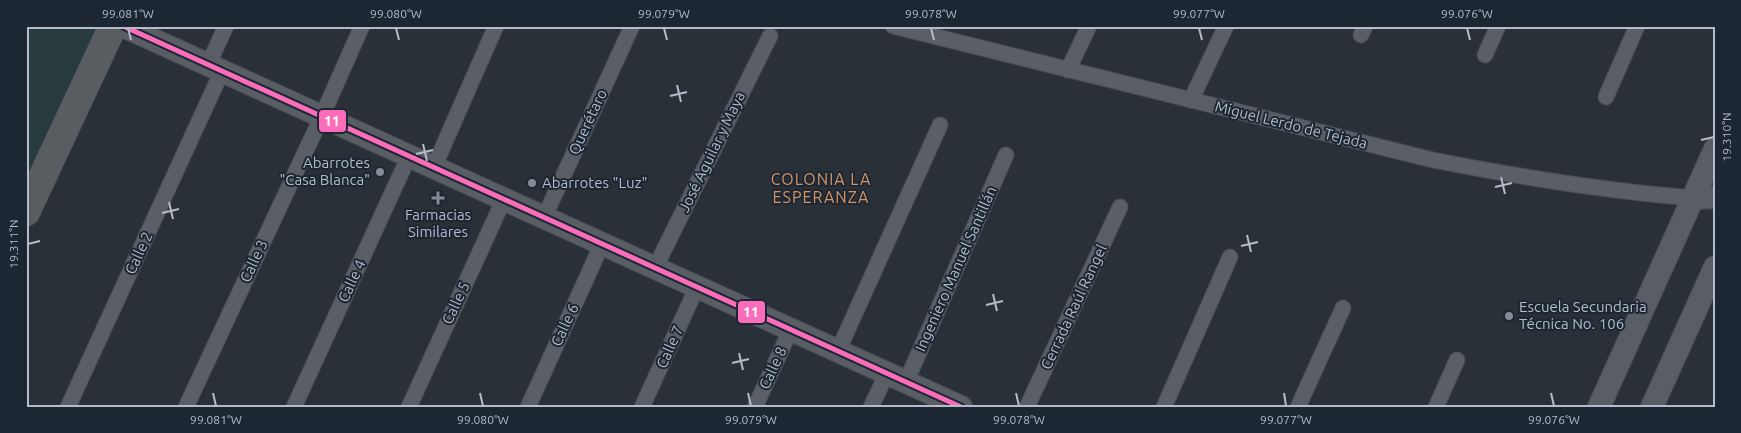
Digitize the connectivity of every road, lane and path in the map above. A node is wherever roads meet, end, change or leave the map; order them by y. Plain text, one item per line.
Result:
1 (113, 26) edge
2 (123, 26) edge
3 (226, 26) edge
4 (362, 26) edge
5 (496, 26) edge
6 (632, 26) edge
7 (893, 26) edge
8 (1089, 26) edge
9 (1226, 26) edge
10 (1498, 26) edge
11 (1637, 26) edge
12 (951, 33) edge
13 (770, 36) dead end
14 (1485, 55) dead end
15 (215, 68) junction
16 (1068, 70) junction
17 (1606, 97) dead end
18 (1191, 100) junction
19 (322, 116) junction
20 (940, 125) dead end
21 (1715, 149) edge
22 (1006, 155) dead end
23 (409, 156) junction
24 (434, 167) junction
25 (1704, 198) edge
26 (504, 199) junction
27 (1120, 207) dead end
28 (26, 212) edge
29 (544, 218) junction
30 (602, 244) junction
31 (1230, 257) dead end
32 (1715, 267) edge
33 (655, 268) junction
34 (697, 287) junction
35 (1343, 308) dead end
36 (791, 329) junction
37 (838, 351) junction
38 (1457, 360) dead end
39 (897, 378) junction
40 (68, 407) edge
41 (186, 407) edge
42 (294, 407) edge
43 (408, 407) edge
44 (528, 407) edge
45 (642, 407) edge
46 (755, 407) edge
47 (871, 407) edge
48 (961, 407) edge
49 (1027, 407) edge
50 (1164, 407) edge
51 (1298, 407) edge
52 (1436, 407) edge
53 (1599, 407) edge
54 (1652, 407) edge

1 - 28 highway
2 - 15 street
3 - 15 street, Calle 2
4 - 19 street, Calle 3
5 - 24 street
6 - 29 street, Querétaro
7 - 12 street, Miguel Lerdo de Tejada
8 - 16 street
9 - 18 street
10 - 14 street
11 - 17 street
12 - 16 street, Miguel Lerdo de Tejada
13 - 33 street, José Aguilar y Maya
15 - 19 street
15 - 40 street, Calle 2
16 - 18 street, Miguel Lerdo de Tejada
18 - 25 street, Miguel Lerdo de Tejada
19 - 23 street
19 - 41 street, Calle 3
20 - 37 street
21 - 25 street
22 - 39 street, Ingeniero Manuel Santillán
23 - 24 street
23 - 42 street, Calle 4
24 - 26 street
25 - 53 street
26 - 29 street
26 - 43 street, Calle 5
27 - 49 street, Cerrada Raúl Rangel
29 - 30 street
30 - 33 street
30 - 44 street, Calle 6
31 - 50 street
32 - 54 street
33 - 34 street
34 - 36 street
34 - 45 street, Calle 7
35 - 51 street
36 - 37 street
36 - 46 street, Calle 8
37 - 39 street
38 - 52 street
39 - 47 street, Ingeniero Manuel Santillán
39 - 48 street

